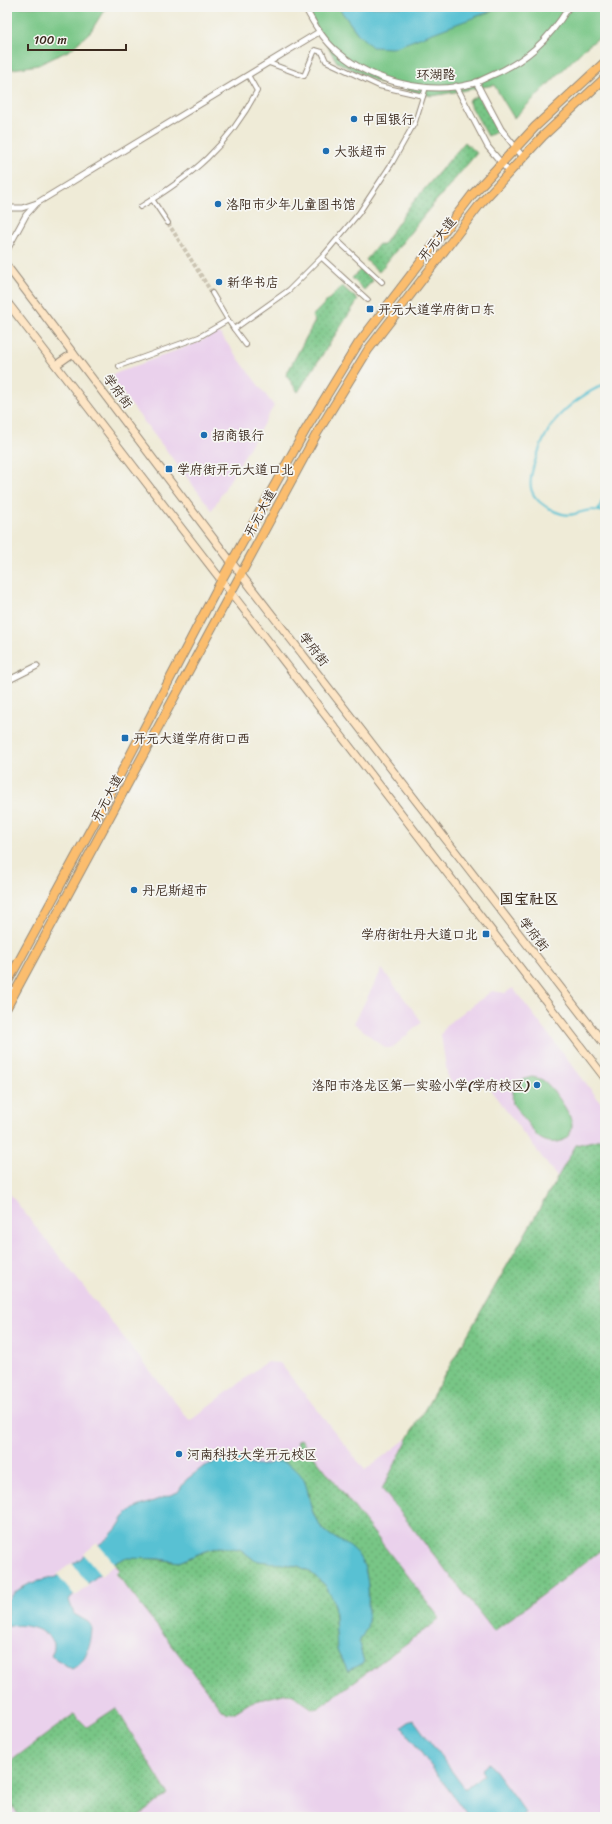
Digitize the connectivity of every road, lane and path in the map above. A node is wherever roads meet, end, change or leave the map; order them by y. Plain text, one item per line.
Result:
1 (306, 7) edge
2 (569, 7) edge
3 (319, 32) junction
4 (605, 62) edge
5 (269, 63) junction
6 (248, 76) junction
7 (605, 78) edge
8 (476, 82) junction
9 (426, 86) junction
10 (456, 86) junction
11 (423, 96) junction
12 (516, 148) junction
13 (523, 157) junction
14 (502, 163) junction
15 (509, 172) junction
16 (152, 199) junction
17 (37, 203) junction
18 (140, 207) dead end
19 (7, 208) edge
20 (168, 223) tunnel mouth
21 (337, 240) junction
22 (7, 250) edge
23 (322, 258) junction
24 (7, 266) edge
25 (382, 282) dead end
26 (212, 293) tunnel mouth
27 (368, 300) dead end
28 (7, 302) edge
29 (228, 320) junction
30 (234, 328) junction
31 (246, 345) dead end
32 (74, 353) junction
33 (56, 365) junction
34 (119, 366) dead end
35 (232, 563) junction
36 (241, 574) junction
37 (221, 581) junction
38 (230, 593) junction
39 (37, 666) dead end
40 (7, 681) edge
41 (7, 983) edge
42 (7, 986) edge
43 (11, 994) edge
44 (7, 1008) edge
45 (605, 1045) edge
46 (605, 1078) edge

1 - 3 street, 环湖路
2 - 8 street, 环湖路
3 - 5 street
3 - 9 street, 环湖路
4 - 12 main road, 开元大道
5 - 6 street
5 - 11 street
6 - 16 street
6 - 17 street
7 - 13 main road, 开元大道
8 - 10 street, 环湖路
8 - 12 street
9 - 10 street, 环湖路
9 - 11 street
10 - 14 street
11 - 21 street
12 - 13 street
12 - 14 main road, 开元大道
13 - 15 main road, 开元大道
14 - 15 street
14 - 35 main road, 开元大道
15 - 36 main road, 开元大道
16 - 18 street
16 - 20 street
17 - 19 street
17 - 22 street
21 - 23 street
21 - 25 street
23 - 27 street
23 - 30 street
24 - 32 main road, 学府街
26 - 29 street
28 - 33 main road
29 - 30 street
29 - 34 street
30 - 31 street
32 - 33 main road
32 - 35 main road, 学府街
33 - 37 main road
35 - 36 main road, 学府街
35 - 37 main road, 开元大道
36 - 38 main road, 开元大道
36 - 45 main road, 学府街
37 - 38 main road
37 - 41 main road, 开元大道
38 - 43 main road, 开元大道
38 - 46 main road
39 - 40 street
42 - 43 street
43 - 44 main road, 开元大道

